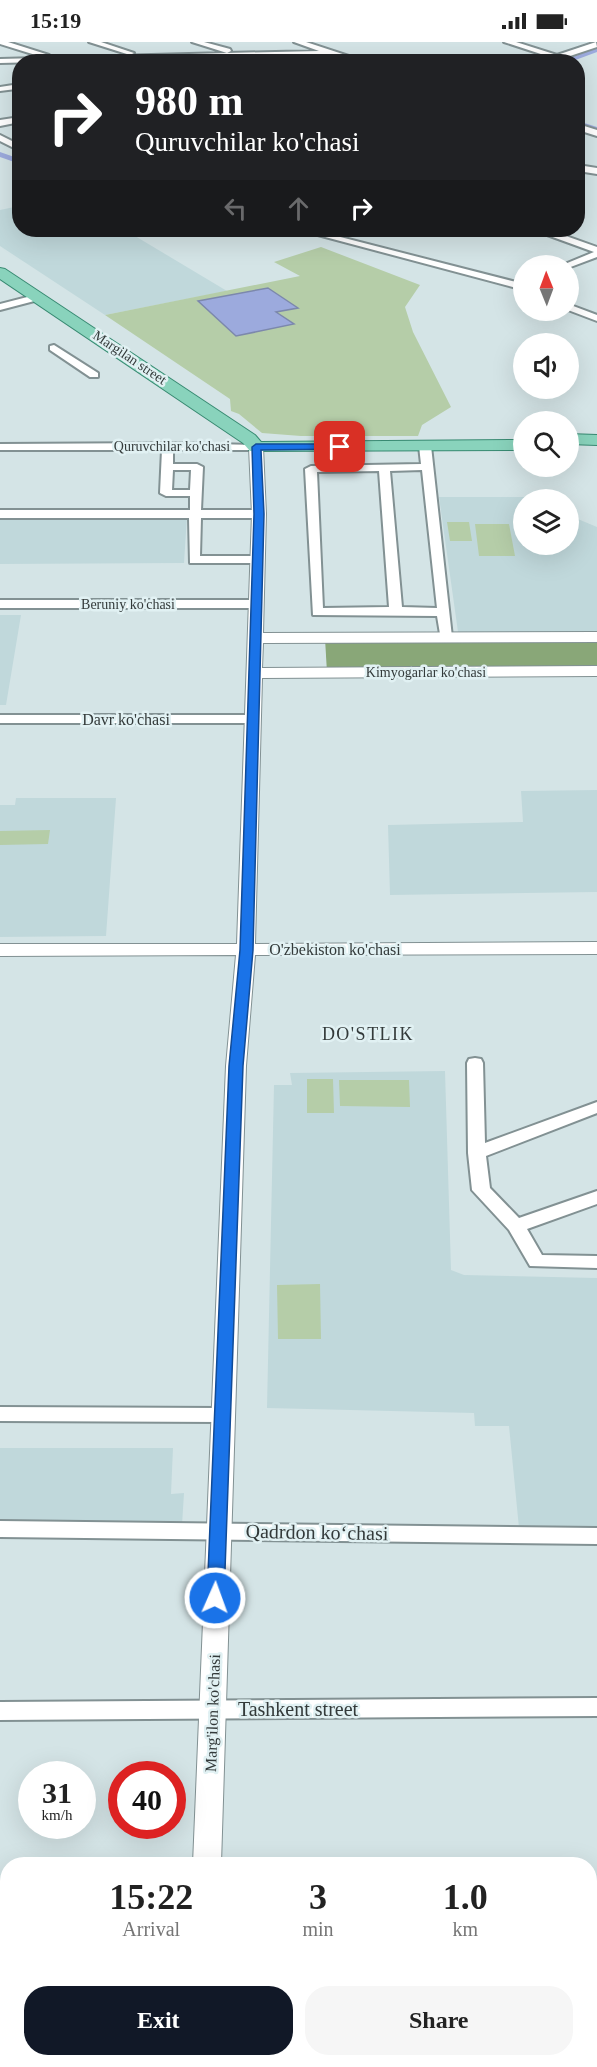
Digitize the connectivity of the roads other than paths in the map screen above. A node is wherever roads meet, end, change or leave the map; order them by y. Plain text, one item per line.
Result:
1 (0, 42) edge
2 (93, 42) edge
3 (196, 42) edge
4 (298, 42) edge
5 (508, 42) edge
6 (597, 44) edge
7 (334, 53) junction
8 (43, 54) edge
9 (135, 54) edge
10 (237, 54) edge
11 (293, 54) edge
12 (337, 54) edge
13 (547, 54) edge
14 (566, 54) edge
15 (0, 138) edge
16 (12, 147) edge
17 (332, 237) edge
18 (560, 237) edge
19 (597, 252) edge
20 (579, 260) edge
21 (0, 272) edge
22 (513, 282) edge
23 (39, 297) junction
24 (0, 307) edge
25 (579, 311) edge
26 (597, 318) edge
27 (54, 348) dead end
28 (94, 375) dead end
29 (513, 439) edge
30 (579, 439) edge
31 (597, 440) edge
32 (253, 443) junction
33 (168, 446) junction
34 (424, 446) junction
35 (513, 446) edge
36 (579, 446) edge
37 (0, 447) edge
38 (597, 447) edge
39 (167, 467) junction
40 (427, 467) junction
41 (384, 468) junction
42 (196, 494) junction
43 (0, 514) edge
44 (195, 514) junction
45 (259, 514) junction
46 (258, 560) junction
47 (0, 604) edge
48 (256, 604) junction
49 (396, 612) junction
50 (443, 612) junction
51 (446, 637) junction
52 (597, 637) edge
53 (255, 638) junction
54 (597, 671) edge
55 (254, 673) junction
56 (252, 718) junction
57 (0, 719) edge
58 (597, 948) edge
59 (0, 950) edge
60 (246, 950) junction
61 (475, 1063) dead end
62 (597, 1107) edge
63 (477, 1153) junction
64 (597, 1197) edge
65 (516, 1226) junction
66 (597, 1262) edge
67 (0, 1414) edge
68 (221, 1415) junction
69 (0, 1529) edge
70 (218, 1531) junction
71 (597, 1536) edge
72 (597, 1707) edge
73 (212, 1709) junction
74 (0, 1711) edge
75 (207, 1857) edge

1 - 8 street
2 - 9 street
3 - 10 street
4 - 7 street
5 - 13 street
6 - 14 street
7 - 11 street
7 - 12 street
15 - 16 street
17 - 22 street
18 - 19 street
19 - 20 street
21 - 23 main road, Margilan street
23 - 24 street
23 - 32 main road, Margilan street
25 - 26 street
27 - 28 street
29 - 32 main road, Quruvchilar ko'chasi
30 - 31 main road
32 - 33 street, Quruvchilar ko'chasi
32 - 34 main road, Quruvchilar ko'chasi
32 - 45 street, Marg'ilon ko'chasi
33 - 37 street, Quruvchilar ko'chasi
33 - 39 street
34 - 35 main road, Quruvchilar ko'chasi
34 - 40 street
36 - 38 main road
39 - 42 street
39 - 42 street
40 - 41 street
40 - 50 street
41 - 49 street
41 - 49 street
42 - 44 street
43 - 44 street
44 - 45 street
44 - 46 street
45 - 46 street, Marg'ilon ko'chasi
46 - 48 street, Marg'ilon ko'chasi
47 - 48 street, Beruniy ko'chasi
48 - 53 street, Marg'ilon ko'chasi
49 - 50 street
50 - 51 street
51 - 52 street
51 - 53 street
53 - 55 street, Marg'ilon ko'chasi
54 - 55 street, Kimyogarlar ko'chasi
55 - 56 street, Marg'ilon ko'chasi
56 - 57 street, Davr ko'chasi
56 - 60 street, Marg'ilon ko'chasi
58 - 60 street, O'zbekiston ko'chasi
59 - 60 street, O'zbekiston ko'chasi
60 - 68 street, Marg'ilon ko'chasi
61 - 63 street
62 - 63 street
63 - 65 street
64 - 65 street
65 - 66 street
67 - 68 street
68 - 70 street, Marg'ilon ko'chasi
69 - 70 street, Qadrdon koʻchasi
70 - 71 street, Qadrdon koʻchasi
70 - 73 street, Marg'ilon ko'chasi
72 - 73 street, Tashkent street
73 - 74 street, Tashkent street
73 - 75 street, Marg'ilon ko'chasi

